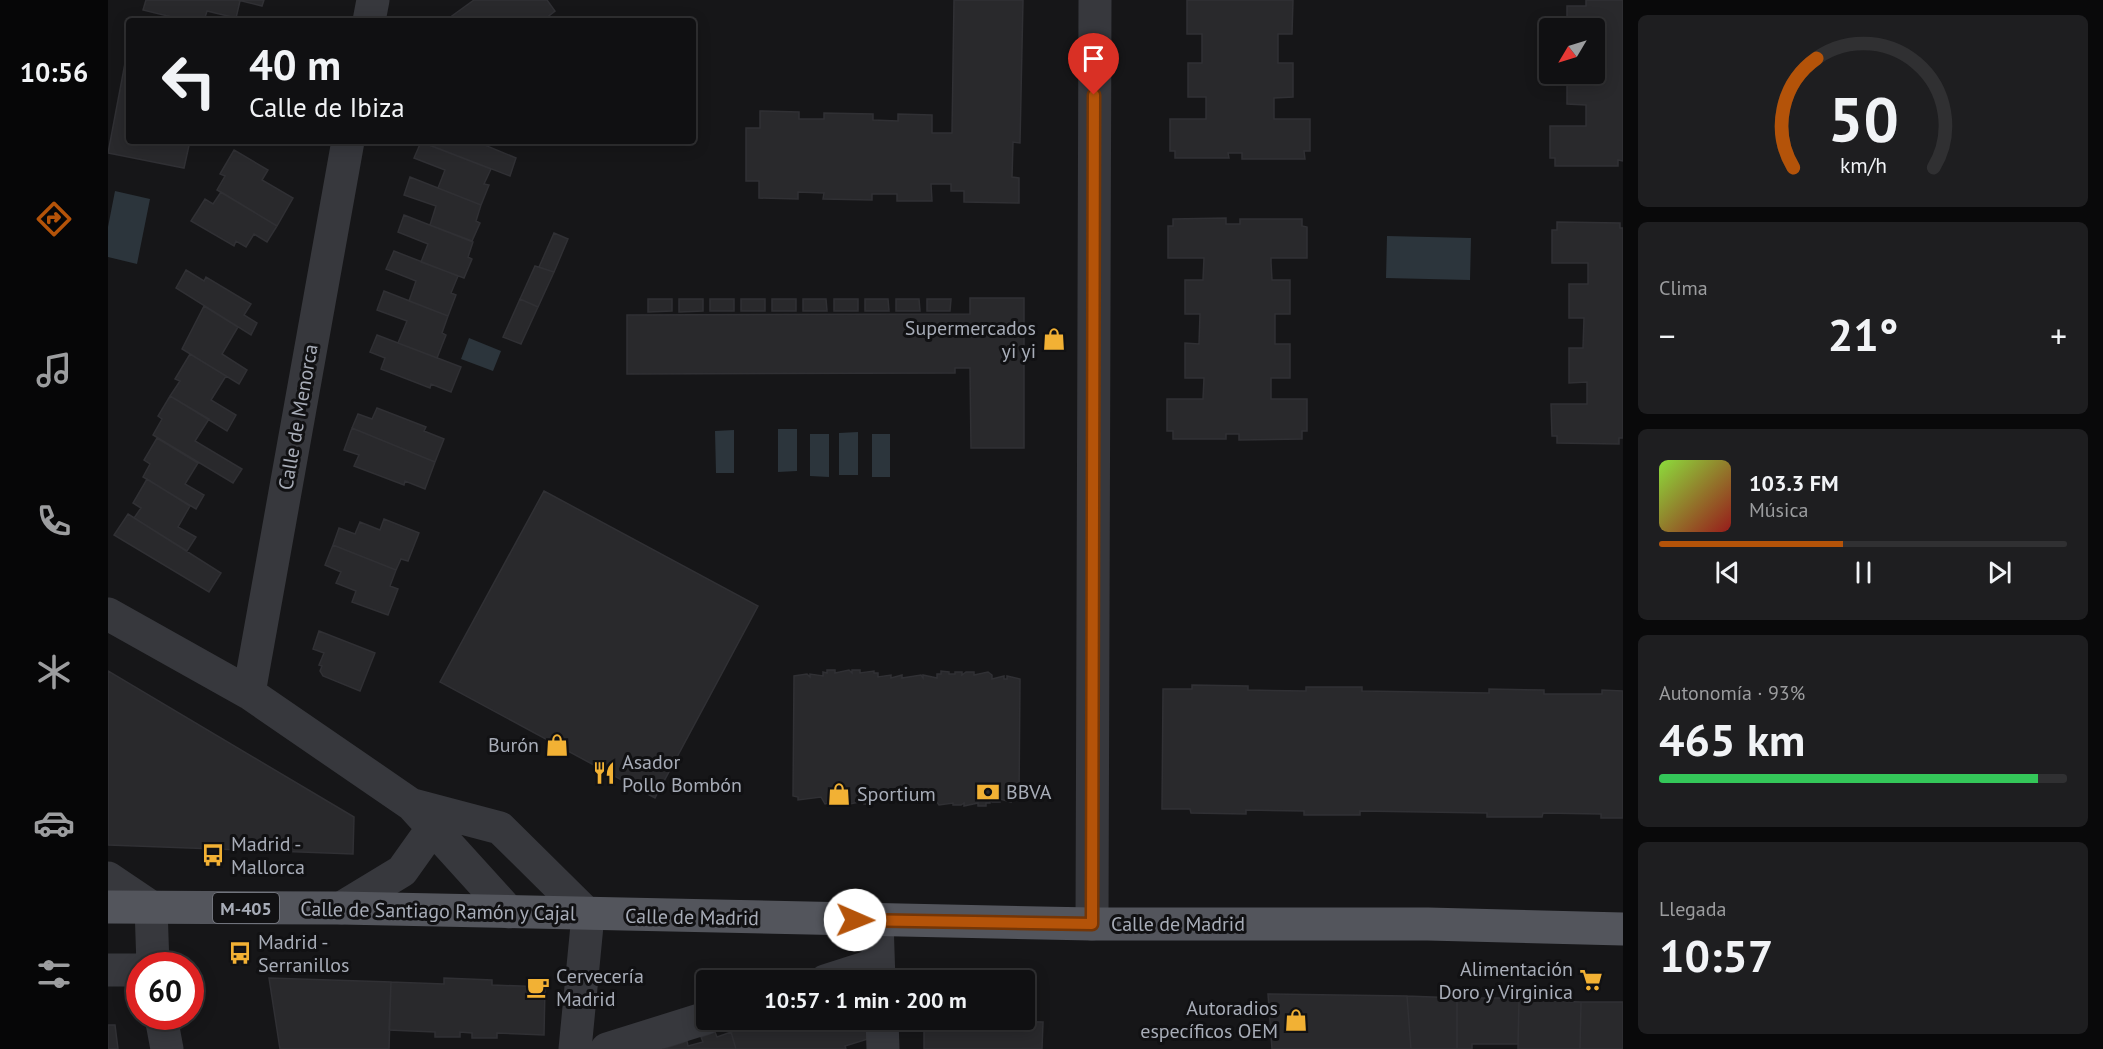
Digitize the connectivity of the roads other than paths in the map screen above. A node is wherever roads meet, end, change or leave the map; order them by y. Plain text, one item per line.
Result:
1 (373, 0) edge
2 (1095, 0) edge
3 (370, 18) edge
4 (347, 144) edge
5 (108, 614) edge
6 (249, 693) junction
7 (423, 815) junction
8 (108, 878) edge
9 (108, 907) edge
10 (151, 907) junction
11 (341, 908) junction
12 (509, 912) junction
13 (588, 915) junction
14 (877, 920) junction
15 (1092, 924) junction
16 (1623, 929) edge
17 (153, 952) edge
18 (108, 970) edge
19 (126, 970) edge
20 (879, 970) edge
21 (696, 1021) edge
22 (163, 1030) edge
23 (882, 1030) edge
24 (166, 1049) edge
25 (575, 1049) edge
26 (607, 1049) edge
27 (883, 1049) edge

1 - 3 street
2 - 15 street
4 - 6 street, Calle de Menorca
5 - 6 street
6 - 7 street
7 - 11 street
7 - 12 street
7 - 13 street
8 - 10 street
9 - 10 main road, Calle de Santiago Ramón y Cajal / M-405
10 - 11 main road, Calle de Santiago Ramón y Cajal / M-405
10 - 17 street
11 - 12 main road, Calle de Santiago Ramón y Cajal / M-405
12 - 13 main road, Calle de Santiago Ramón y Cajal / M-405
13 - 14 main road, Calle de Madrid / M-405
13 - 25 street
14 - 15 main road, Calle de Madrid / M-405
14 - 20 street
15 - 16 main road, Calle de Madrid / M-405
18 - 19 street
21 - 26 street
22 - 24 street
23 - 27 street

